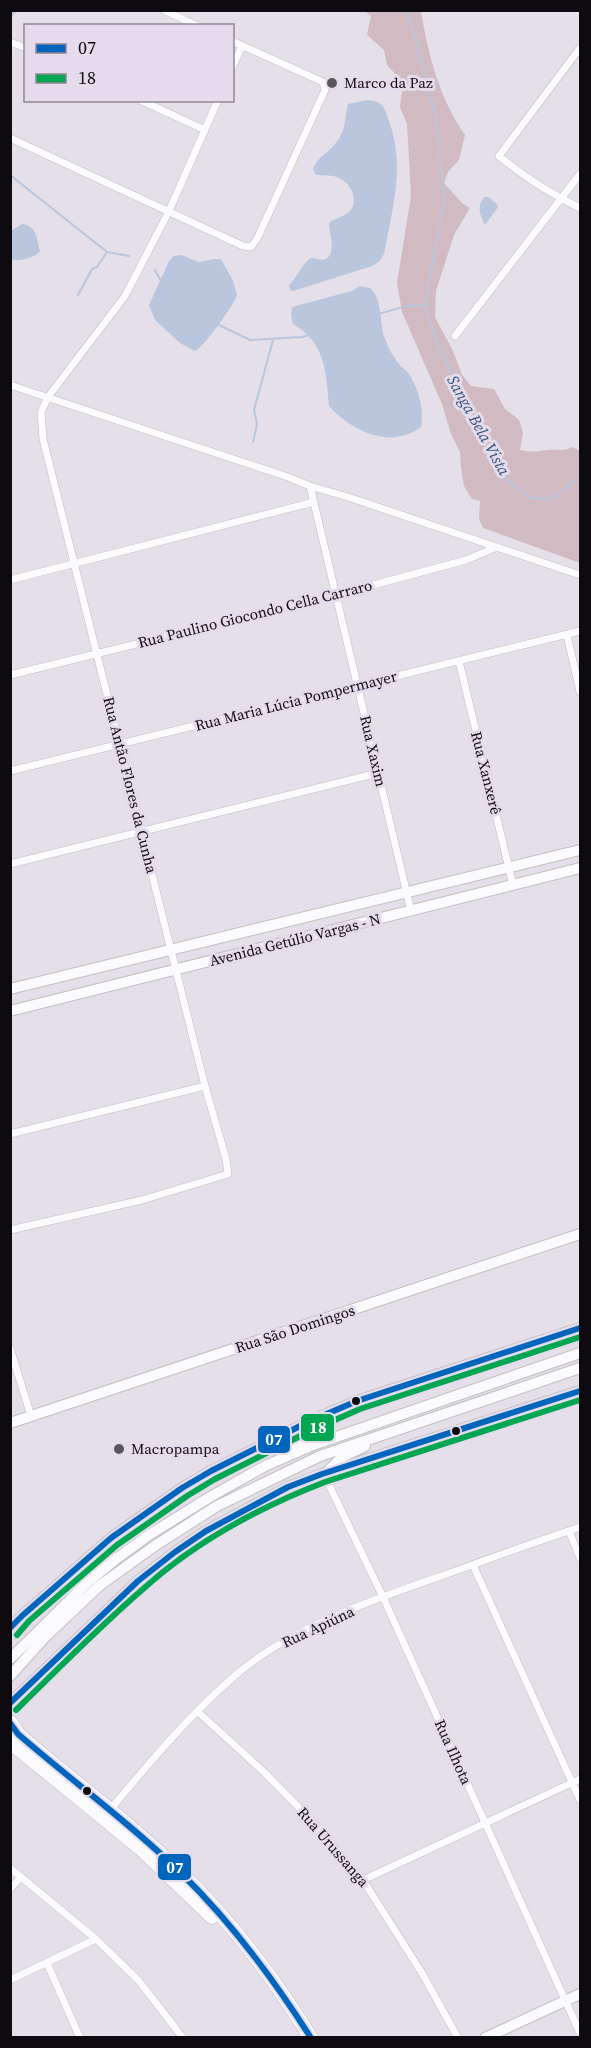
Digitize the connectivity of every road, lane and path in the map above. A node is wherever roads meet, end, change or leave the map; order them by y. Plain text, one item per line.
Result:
1 (164, 10) edge
2 (193, 24) edge
3 (234, 42) edge
4 (242, 46) junction
5 (580, 48) edge
6 (234, 64) edge
7 (144, 102) edge
8 (217, 102) edge
9 (205, 130) junction
10 (10, 138) edge
11 (580, 174) edge
12 (562, 199) junction
13 (580, 208) edge
14 (168, 211) junction
15 (455, 336) dead end
16 (10, 385) edge
17 (48, 397) junction
18 (310, 486) junction
19 (314, 502) junction
20 (497, 547) junction
21 (74, 565) junction
22 (580, 575) edge
23 (10, 580) edge
24 (336, 595) junction
25 (580, 631) edge
26 (567, 635) junction
27 (97, 653) junction
28 (459, 661) junction
29 (10, 675) edge
30 (357, 685) junction
31 (580, 692) edge
32 (119, 744) junction
33 (10, 771) edge
34 (378, 773) junction
35 (142, 832) junction
36 (580, 853) edge
37 (10, 864) edge
38 (509, 867) junction
39 (580, 868) edge
40 (513, 885) junction
41 (407, 893) junction
42 (411, 910) junction
43 (172, 951) junction
44 (177, 969) junction
45 (10, 989) edge
46 (10, 1011) edge
47 (205, 1086) junction
48 (10, 1134) edge
49 (10, 1230) edge
50 (580, 1234) edge
51 (580, 1328) edge
52 (10, 1348) edge
53 (580, 1353) edge
54 (580, 1368) edge
55 (580, 1391) edge
56 (333, 1411) junction
57 (31, 1416) junction
58 (10, 1423) edge
59 (414, 1423) junction
60 (280, 1460) junction
61 (324, 1474) junction
62 (580, 1527) edge
63 (569, 1531) junction
64 (580, 1558) edge
65 (473, 1565) junction
66 (383, 1596) junction
67 (10, 1629) edge
68 (10, 1659) edge
69 (11, 1676) edge
70 (10, 1703) edge
71 (197, 1711) junction
72 (10, 1722) edge
73 (10, 1742) edge
74 (10, 1752) edge
75 (26, 1756) junction
76 (580, 1779) edge
77 (573, 1783) junction
78 (580, 1800) edge
79 (109, 1810) junction
80 (485, 1823) junction
81 (10, 1868) edge
82 (21, 1877) junction
83 (363, 1880) junction
84 (10, 1889) edge
85 (96, 1939) junction
86 (47, 1963) junction
87 (10, 1980) edge
88 (580, 1994) edge
89 (566, 2001) junction
90 (580, 2033) edge
91 (80, 2037) edge
92 (183, 2037) edge
93 (304, 2037) edge
94 (311, 2037) edge
95 (458, 2037) edge
96 (485, 2037) edge

1 - 2 street
3 - 4 street
4 - 6 street
4 - 14 street
5 - 12 street
7 - 9 street
8 - 9 street
9 - 14 street
10 - 14 street
11 - 12 street
12 - 13 street
12 - 15 street
14 - 17 street
16 - 17 street
17 - 18 street
17 - 21 street, Rua Antão Flores da Cunha
18 - 19 street, Rua Xaxim
18 - 20 street
19 - 21 street
19 - 24 street, Rua Xaxim
20 - 22 street
20 - 24 street, Rua Paulino Giocondo Cella Carraro
21 - 23 street
21 - 27 street, Rua Antão Flores da Cunha
24 - 27 street, Rua Paulino Giocondo Cella Carraro
24 - 30 street, Rua Xaxim
25 - 26 street, Rua Maria Lúcia Pompermayer
26 - 28 street, Rua Maria Lúcia Pompermayer
26 - 31 street
27 - 29 street, Rua Paulino Giocondo Cella Carraro
27 - 32 street, Rua Antão Flores da Cunha
28 - 30 street, Rua Maria Lúcia Pompermayer
28 - 38 street, Rua Xanxerê
30 - 32 street, Rua Maria Lúcia Pompermayer
30 - 34 street, Rua Xaxim
32 - 33 street, Rua Maria Lúcia Pompermayer
32 - 35 street, Rua Antão Flores da Cunha
34 - 35 street
34 - 41 street, Rua Xaxim
35 - 37 street
35 - 43 street, Rua Antão Flores da Cunha
36 - 38 main road, Avenida Getúlio Vargas - N
38 - 40 street, Rua Xanxerê
38 - 41 main road, Avenida Getúlio Vargas - N
39 - 40 main road, Avenida Getúlio Vargas - N
40 - 42 main road, Avenida Getúlio Vargas - N
41 - 42 street, Rua Xaxim
41 - 43 main road, Avenida Getúlio Vargas - N
42 - 44 main road, Avenida Getúlio Vargas - N
43 - 44 street, Rua Antão Flores da Cunha
43 - 45 main road, Avenida Getúlio Vargas - N
44 - 46 main road, Avenida Getúlio Vargas - N
44 - 47 street, Rua Antão Flores da Cunha
47 - 48 street
47 - 49 street, Rua Antão Flores da Cunha
50 - 57 main road, Rua São Domingos
51 - 56 main road
52 - 57 street
53 - 60 main road
54 - 59 main road
55 - 61 main road
56 - 60 main road
56 - 67 main road
57 - 58 main road, Rua São Domingos
59 - 61 main road
59 - 69 main road
60 - 68 main road
61 - 66 street, Rua Ilhota
61 - 70 main road
62 - 63 street, Rua Apiúna
63 - 64 street
63 - 65 street, Rua Apiúna
65 - 66 street, Rua Apiúna
65 - 77 street
66 - 71 street, Rua Apiúna
66 - 80 street, Rua Ilhota
71 - 79 street, Rua Apiúna
71 - 83 street, Rua Urussanga
72 - 79 highway
73 - 75 highway
74 - 75 highway
75 - 93 highway
76 - 77 street
77 - 78 street
77 - 80 street
79 - 94 highway
80 - 83 street
80 - 89 street, Rua Ilhota
81 - 82 street
82 - 84 street
82 - 85 street
83 - 95 street, Rua Urussanga
85 - 86 street
85 - 92 street
86 - 87 street
86 - 91 street
88 - 89 main road
89 - 90 street, Rua Ilhota
89 - 96 main road

